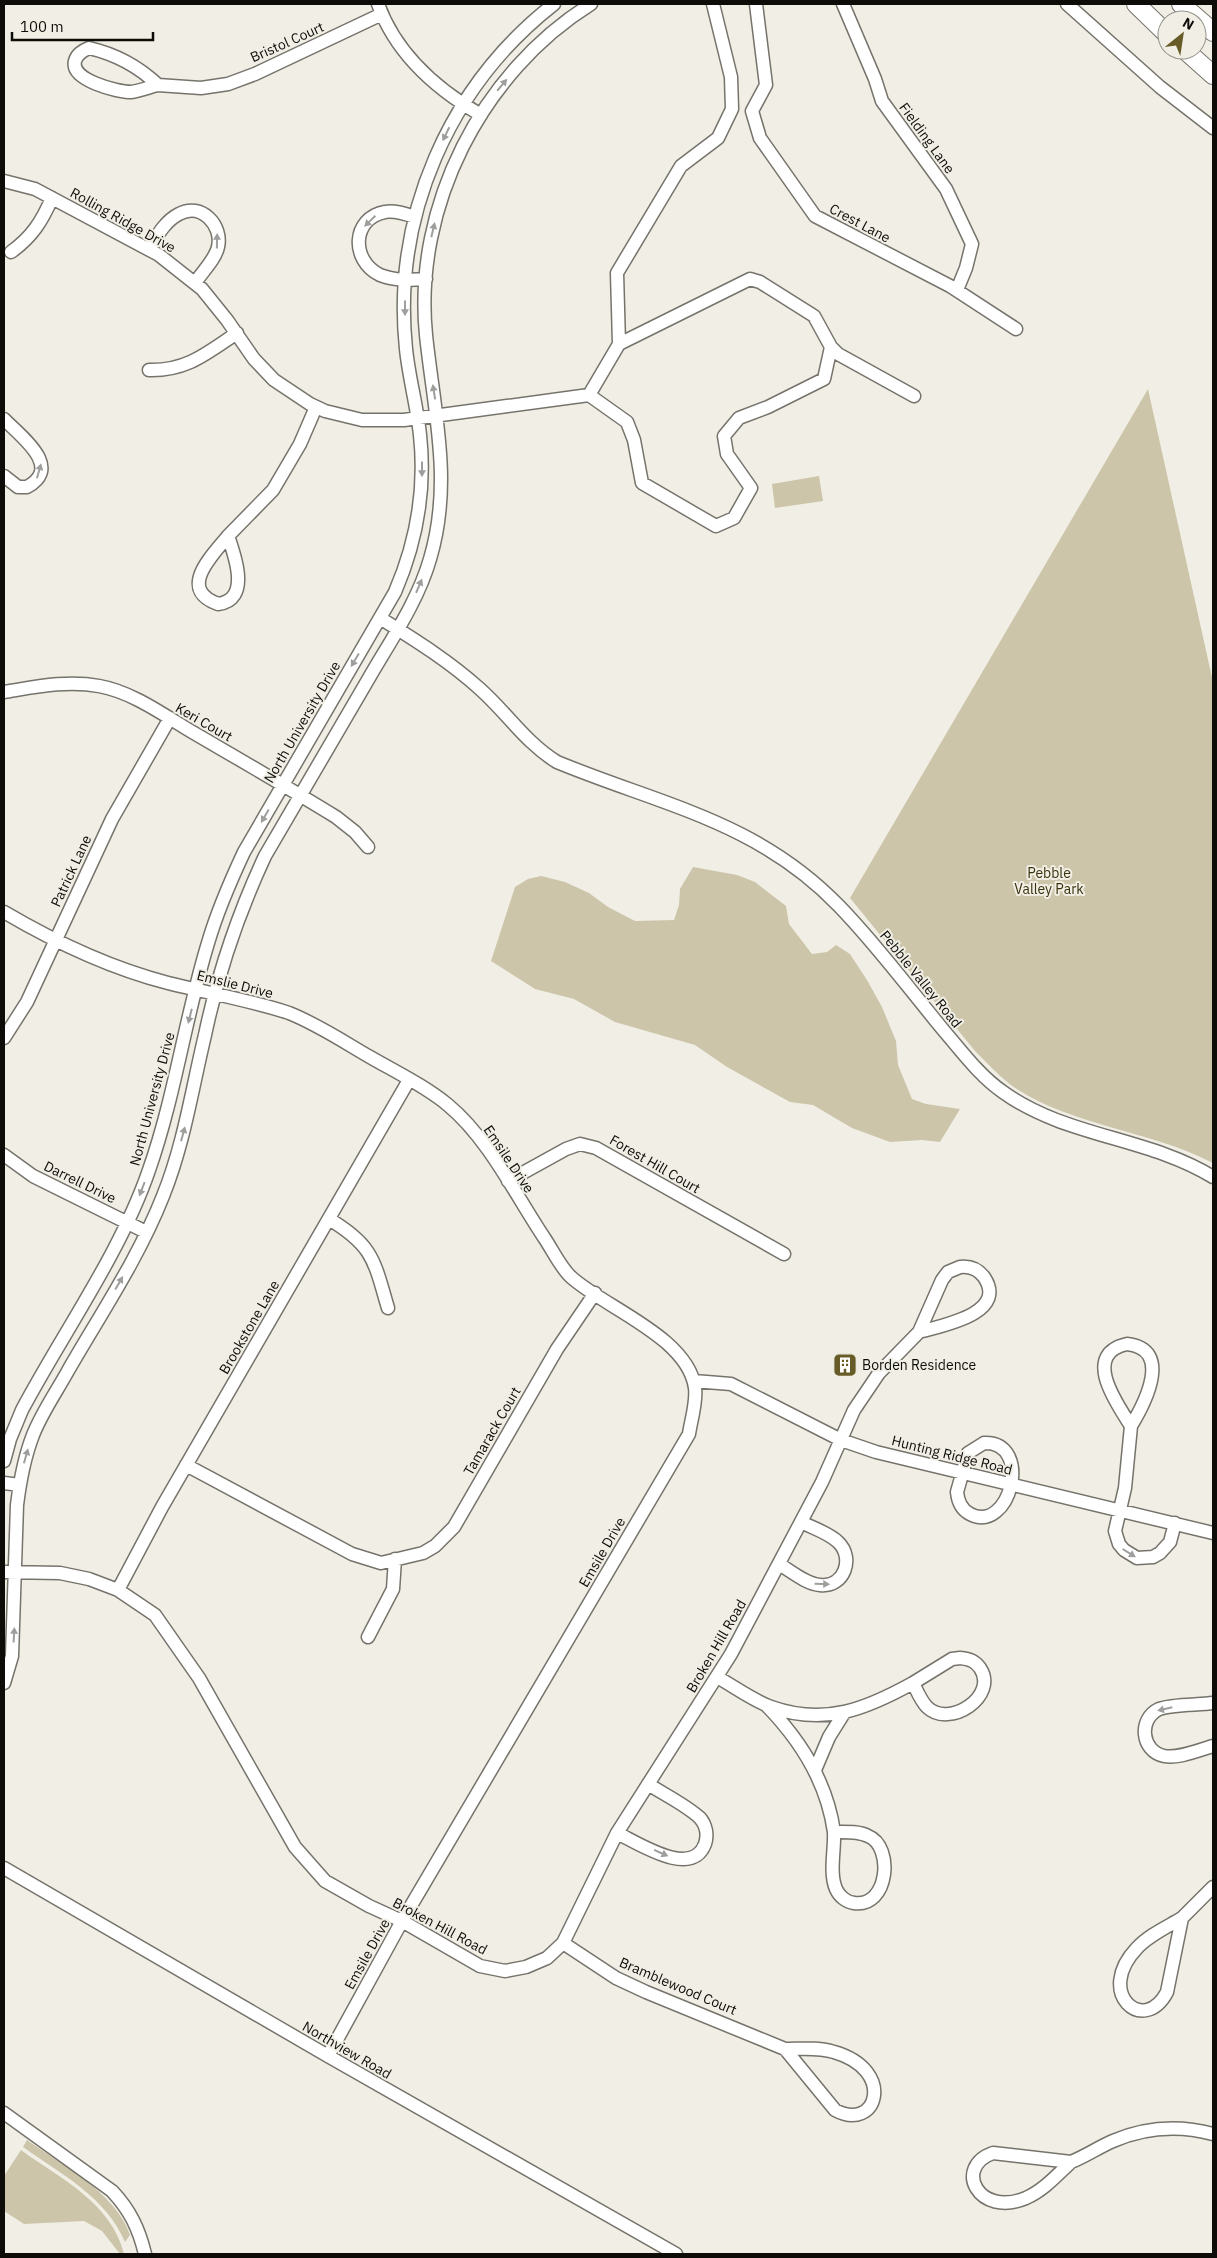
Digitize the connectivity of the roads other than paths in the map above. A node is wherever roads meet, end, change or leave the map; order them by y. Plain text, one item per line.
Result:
1 (554, 4) edge
2 (561, 4) edge
3 (591, 4) edge
4 (713, 4) edge
5 (756, 4) edge
6 (843, 4) edge
7 (1067, 4) edge
8 (1136, 4) edge
9 (1181, 4) edge
10 (380, 9) edge
11 (572, 17) junction
12 (1157, 24) edge
13 (1213, 32) edge
14 (1196, 60) edge
15 (1213, 75) edge
16 (158, 85) junction
17 (463, 104) junction
18 (481, 115) junction
19 (1213, 128) edge
20 (4, 182) edge
21 (52, 198) junction
22 (415, 217) junction
23 (149, 249) junction
24 (11, 252) dead end
25 (426, 279) junction
26 (405, 280) junction
27 (195, 282) junction
28 (956, 290) junction
29 (1016, 329) dead end
30 (236, 333) junction
31 (619, 344) junction
32 (831, 346) junction
33 (149, 370) dead end
34 (589, 395) junction
35 (914, 396) dead end
36 (316, 407) junction
37 (438, 416) junction
38 (417, 418) junction
39 (4, 419) edge
40 (4, 476) edge
41 (228, 536) junction
42 (380, 618) junction
43 (397, 629) junction
44 (4, 692) edge
45 (170, 718) junction
46 (283, 785) junction
47 (300, 795) junction
48 (368, 847) dead end
49 (4, 912) edge
50 (55, 940) junction
51 (196, 990) junction
52 (216, 995) junction
53 (4, 1038) edge
54 (409, 1080) junction
55 (449, 1106) joint
56 (4, 1155) edge
57 (1213, 1177) edge
58 (508, 1181) junction
59 (329, 1219) junction
60 (127, 1223) junction
61 (146, 1232) junction
62 (784, 1254) dead end
63 (90, 1290) junction
64 (595, 1293) junction
65 (109, 1300) junction
66 (388, 1308) dead end
67 (919, 1332) junction
68 (694, 1380) junction
69 (1131, 1426) junction
70 (841, 1440) junction
71 (4, 1460) edge
72 (186, 1465) junction
73 (961, 1474) junction
74 (4, 1483) edge
75 (20, 1485) junction
76 (1009, 1485) junction
77 (1120, 1510) junction
78 (801, 1522) junction
79 (1175, 1523) junction
80 (1213, 1532) edge
81 (395, 1559) junction
82 (778, 1564) junction
83 (9, 1572) edge
84 (118, 1590) junction
85 (368, 1637) dead end
86 (717, 1677) junction
87 (4, 1683) edge
88 (913, 1683) junction
89 (1213, 1703) edge
90 (765, 1704) junction
91 (844, 1713) junction
92 (1213, 1746) edge
93 (815, 1770) junction
94 (648, 1784) junction
95 (834, 1832) junction
96 (617, 1833) junction
97 (4, 1868) edge
98 (1213, 1887) edge
99 (1182, 1918) junction
100 (402, 1921) junction
101 (563, 1943) junction
102 (785, 2049) junction
103 (328, 2056) junction
104 (4, 2113) edge
105 (1213, 2134) edge
106 (1071, 2162) junction
107 (145, 2254) edge
108 (676, 2254) edge

1 - 17 street, North University Drive
2 - 11 street
3 - 11 street
4 - 31 street
5 - 28 street, Crest Lane
6 - 28 street, Fielding Lane
7 - 19 street
8 - 12 highway
9 - 13 highway
10 - 16 street, Bristol Court
10 - 17 street
18 -> 11 street
14 - 15 highway
16 - 16 street
17 - 18 street
17 -> 22 street, North University Drive
25 -> 18 street
20 - 21 street, Rolling Ridge Drive
21 - 23 street, Rolling Ridge Drive
21 - 24 street
22 - 26 street, North University Drive
22 -> 26 street
23 - 27 street, Rolling Ridge Drive
27 -> 23 street
25 - 26 street
37 -> 25 street
26 -> 38 street, North University Drive
27 - 30 street, Rolling Ridge Drive
28 - 29 street, Crest Lane
30 - 33 street
30 - 36 street, Rolling Ridge Drive
31 - 32 street
31 - 34 street
32 - 34 street
32 - 35 street
34 - 37 street
36 - 38 street, Rolling Ridge Drive
36 - 41 street
37 - 38 street, Rolling Ridge Drive
43 -> 37 street
38 -> 42 street, North University Drive
40 -> 39 street
41 - 41 street
42 - 43 street, Pebble Valley Road
42 -> 46 street, North University Drive
43 - 47 street
43 - 57 street, Pebble Valley Road
44 - 45 street, Keri Court
45 - 46 street, Keri Court
45 - 50 street, Patrick Lane
46 - 47 street, Keri Court
46 -> 51 street, North University Drive
47 - 48 street, Keri Court
47 - 52 street
49 - 50 street, Emslie Drive
50 - 51 street, Emslie Drive
50 - 53 street, Patrick Lane
51 - 52 street, Emslie Drive
51 -> 60 street, North University Drive
52 - 54 street, Emslie Drive
61 -> 52 street
54 - 55 street, Emslie Drive
54 - 59 street, Brookstone Lane
55 - 58 street, Emsile Drive
56 - 60 street, Darrell Drive
58 - 62 street, Forest Hill Court
58 - 64 street, Emsile Drive
59 - 66 street
59 - 72 street, Brookstone Lane
60 - 61 street, Darrell Drive
60 - 63 street, North University Drive
65 -> 61 street
63 - 65 street
63 - 71 street, North University Drive
64 - 68 street, Emsile Drive
64 - 81 street, Tamarack Court
75 -> 65 street
67 - 67 street
67 - 70 street, Broken Hill Road
68 - 70 street, Hunting Ridge Road
68 - 100 street, Emsile Drive
69 - 69 street
69 - 77 street
70 - 73 street, Hunting Ridge Road
70 - 78 street, Broken Hill Road
72 - 81 street, Tamarack Court
72 - 84 street, Brookstone Lane
73 - 76 street, Hunting Ridge Road
73 - 76 street
73 - 76 street
74 - 75 street
75 - 83 street
76 - 77 street, Hunting Ridge Road
77 - 79 street, Hunting Ridge Road
77 -> 79 street
78 - 82 street, Broken Hill Road
82 -> 78 street
79 - 80 street, Hunting Ridge Road
81 - 85 street
82 - 86 street, Broken Hill Road
83 - 84 street, Broken Hill Road
87 -> 83 street
84 - 100 street, Broken Hill Road
86 - 90 street
86 - 94 street, Broken Hill Road
88 - 88 street
88 - 91 street
89 -> 92 street
90 - 91 street
90 - 93 street
91 - 93 street
93 - 95 street
94 - 96 street, Broken Hill Road
96 -> 94 street
95 - 95 street
96 - 101 street, Broken Hill Road
97 - 103 street, Northview Road
98 - 99 street
99 - 99 street
100 - 101 street, Broken Hill Road
100 - 103 street, Emsile Drive
101 - 102 street, Bramblewood Court
102 - 102 street, Bramblewood Court
103 - 108 street, Northview Road
104 - 107 street
105 - 106 street
106 - 106 street

